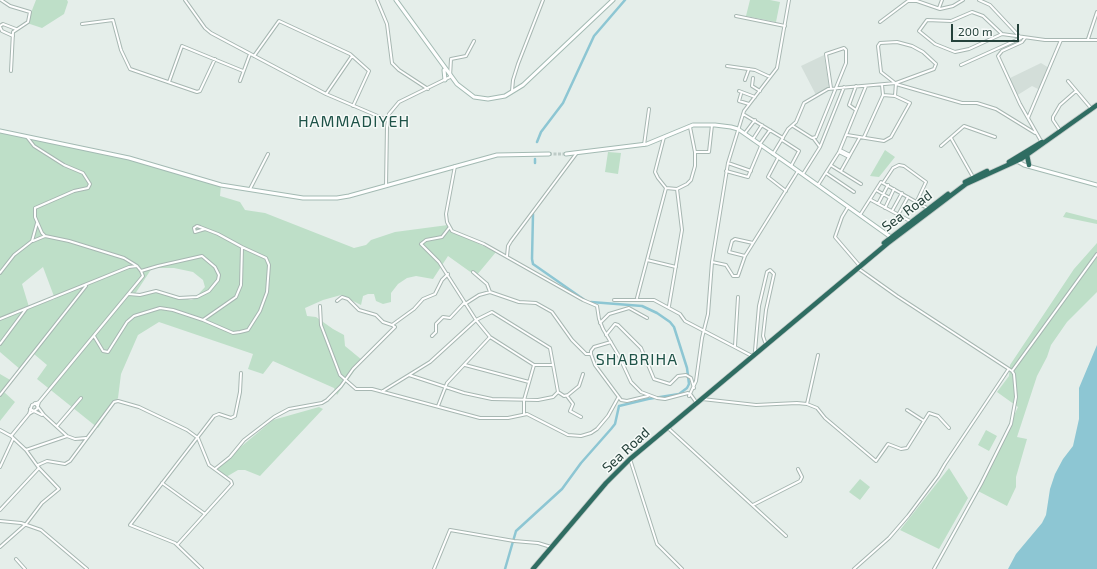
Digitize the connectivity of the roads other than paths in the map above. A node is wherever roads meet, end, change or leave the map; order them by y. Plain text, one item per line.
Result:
1 (1, 0) edge
2 (186, 0) edge
3 (376, 0) edge
4 (396, 0) edge
5 (542, 0) edge
6 (613, 0) edge
7 (790, 0) edge
8 (942, 0) edge
9 (963, 0) edge
10 (979, 0) edge
11 (939, 9) junction
12 (1097, 12) edge
13 (736, 16) dead end
14 (880, 22) dead end
15 (82, 24) dead end
16 (785, 26) junction
17 (0, 27) edge
18 (16, 29) junction
19 (1002, 34) junction
20 (13, 36) junction
21 (1022, 38) junction
22 (1088, 39) junction
23 (1061, 40) junction
24 (1097, 40) edge
25 (474, 41) dead end
26 (250, 54) junction
27 (254, 56) junction
28 (352, 56) junction
29 (215, 59) junction
30 (962, 65) dead end
31 (728, 66) dead end
32 (444, 68) junction
33 (749, 69) junction
34 (11, 70) dead end
35 (244, 71) junction
36 (450, 77) junction
37 (770, 77) junction
38 (752, 78) dead end
39 (445, 80) junction
40 (745, 80) dead end
41 (240, 81) dead end
42 (1068, 81) dead end
43 (169, 82) junction
44 (896, 83) junction
45 (882, 84) junction
46 (856, 86) junction
47 (866, 86) junction
48 (844, 87) junction
49 (831, 88) junction
50 (835, 88) junction
51 (428, 89) junction
52 (760, 91) junction
53 (1076, 91) junction
54 (512, 93) junction
55 (326, 94) junction
56 (883, 94) junction
57 (755, 96) junction
58 (895, 96) junction
59 (749, 104) junction
60 (1097, 104) edge
61 (353, 106) junction
62 (1090, 107) junction
63 (649, 109) dead end
64 (856, 110) junction
65 (744, 114) junction
66 (1028, 119) junction
67 (387, 120) junction
68 (755, 120) junction
69 (689, 125) junction
70 (712, 125) junction
71 (762, 125) junction
72 (793, 126) junction
73 (1059, 129) junction
74 (738, 130) junction
75 (770, 130) junction
76 (0, 131) edge
77 (1035, 133) junction
78 (744, 134) junction
79 (847, 135) junction
80 (27, 136) junction
81 (664, 136) junction
82 (860, 137) junction
83 (864, 137) junction
84 (995, 137) dead end
85 (814, 138) junction
86 (951, 138) junction
87 (782, 139) junction
88 (752, 140) junction
89 (1042, 142) junction
90 (644, 145) junction
91 (760, 145) junction
92 (941, 146) dead end
93 (820, 147) junction
94 (840, 151) junction
95 (695, 152) junction
96 (268, 154) dead end
97 (549, 154) tunnel mouth
98 (566, 154) tunnel mouth
99 (576, 154) junction
100 (773, 154) junction
101 (1027, 155) junction
102 (849, 156) junction
103 (778, 158) junction
104 (1018, 159) junction
105 (728, 163) junction
106 (455, 166) junction
107 (791, 166) junction
108 (832, 166) junction
109 (1030, 166) junction
110 (726, 171) junction
111 (751, 171) junction
112 (798, 171) junction
113 (841, 171) junction
114 (826, 173) junction
115 (803, 174) junction
116 (973, 177) junction
117 (883, 183) junction
118 (861, 184) dead end
119 (818, 185) junction
120 (888, 185) junction
121 (1097, 185) edge
122 (386, 186) junction
123 (666, 188) junction
124 (677, 189) junction
125 (895, 189) junction
126 (250, 190) junction
127 (876, 190) junction
128 (786, 191) junction
129 (854, 192) dead end
130 (902, 193) junction
131 (883, 194) junction
132 (908, 197) junction
133 (890, 198) junction
134 (871, 200) junction
135 (916, 201) junction
136 (878, 204) junction
137 (848, 207) junction
138 (885, 208) junction
139 (927, 208) junction
140 (892, 211) junction
141 (860, 215) junction
142 (898, 215) junction
143 (910, 221) junction
144 (36, 223) junction
145 (449, 228) junction
146 (206, 229) junction
147 (45, 236) junction
148 (892, 237) junction
149 (32, 241) junction
150 (753, 243) junction
151 (242, 247) junction
152 (1097, 254) edge
153 (507, 256) junction
154 (745, 256) junction
155 (647, 260) junction
156 (130, 261) junction
157 (712, 262) junction
158 (137, 266) junction
159 (858, 266) junction
160 (129, 267) junction
161 (676, 267) junction
162 (141, 271) junction
163 (0, 272) edge
164 (473, 272) dead end
165 (448, 274) junction
166 (87, 285) junction
167 (490, 292) junction
168 (129, 294) junction
169 (738, 297) dead end
170 (637, 298) junction
171 (614, 300) dead end
172 (337, 301) dead end
173 (760, 303) junction
174 (464, 304) junction
175 (767, 304) junction
176 (320, 306) dead end
177 (668, 306) junction
178 (26, 308) junction
179 (16, 312) junction
180 (20, 318) junction
181 (647, 318) dead end
182 (0, 319) edge
183 (202, 320) junction
184 (476, 320) junction
185 (600, 323) junction
186 (392, 325) junction
187 (704, 330) junction
188 (606, 335) junction
189 (94, 336) junction
190 (432, 336) dead end
191 (763, 336) junction
192 (490, 337) junction
193 (756, 337) junction
194 (610, 342) junction
195 (0, 344) edge
196 (764, 344) junction
197 (735, 346) junction
198 (755, 351) junction
199 (591, 354) junction
200 (818, 355) dead end
201 (752, 356) junction
202 (465, 365) junction
203 (534, 365) junction
204 (553, 365) junction
205 (1008, 370) junction
206 (1012, 371) junction
207 (241, 373) dead end
208 (582, 374) dead end
209 (409, 375) junction
210 (344, 380) junction
211 (529, 382) junction
212 (444, 387) junction
213 (694, 388) junction
214 (383, 391) junction
215 (558, 392) junction
216 (0, 395) edge
217 (689, 395) junction
218 (567, 396) junction
219 (649, 396) junction
220 (81, 398) dead end
221 (618, 398) junction
222 (524, 400) junction
223 (697, 400) junction
224 (39, 402) junction
225 (35, 403) junction
226 (807, 404) junction
227 (438, 406) junction
228 (39, 408) junction
229 (30, 409) junction
230 (907, 410) dead end
231 (34, 412) junction
232 (29, 414) junction
233 (524, 414) junction
234 (44, 415) junction
235 (581, 417) dead end
236 (924, 421) junction
237 (57, 426) junction
238 (668, 427) junction
239 (948, 428) dead end
240 (0, 430) edge
241 (67, 436) junction
242 (12, 437) junction
243 (86, 438) junction
244 (198, 438) junction
245 (26, 450) junction
246 (630, 460) junction
247 (38, 465) junction
248 (0, 466) edge
249 (39, 468) junction
250 (214, 469) junction
251 (798, 469) dead end
252 (162, 482) junction
253 (753, 505) junction
254 (0, 510) edge
255 (205, 514) junction
256 (0, 521) edge
257 (26, 524) junction
258 (786, 536) dead end
259 (177, 545) junction
260 (0, 547) edge
261 (552, 548) junction
262 (16, 559) dead end
263 (26, 569) edge
264 (87, 569) edge
265 (202, 569) edge
266 (434, 569) edge
267 (534, 569) edge
268 (682, 569) edge
269 (854, 569) edge
270 (934, 569) edge

1 - 18 street
2 - 26 street
3 - 51 street
4 - 32 main road
5 - 54 street
6 - 54 main road
7 - 16 street
8 - 11 street
9 - 11 street
10 - 21 street
11 - 14 street
12 - 22 street
13 - 16 street
15 - 43 street
16 - 37 street
17 - 18 street
17 - 20 street
18 - 20 street
19 - 19 street
19 - 21 street
20 - 34 street
21 - 23 street
21 - 30 street
21 - 66 street
22 - 23 street
22 - 24 street
23 - 66 street
25 - 36 street
26 - 27 street
26 - 35 street
27 - 28 street
27 - 55 street
28 - 55 street
28 - 61 street
29 - 35 street
29 - 43 street
29 - 43 street
31 - 33 street
32 - 36 main road
32 - 39 main road
33 - 37 street
33 - 40 street
35 - 41 street
36 - 39 street
36 - 54 main road
37 - 52 street
38 - 52 street
39 - 51 street
42 - 53 street
44 - 44 street
44 - 45 street
44 - 58 street
44 - 77 street
45 - 47 street
45 - 56 street
46 - 47 street
46 - 48 street
46 - 64 street
47 - 64 street
48 - 50 street
48 - 93 street
49 - 50 street
49 - 50 street
49 - 72 street
50 - 85 street
51 - 67 street
52 - 57 street
53 - 62 street
53 - 73 street
55 - 61 street
56 - 58 street
56 - 83 street
57 - 59 street
57 - 59 street
58 - 83 street
59 - 65 street
60 - 62 highway, Sea Road
60 - 101 highway, Sea Road
61 - 67 street
62 - 73 highway, Sea Road
63 - 90 street
64 - 79 street
65 - 68 street
65 - 74 street
66 - 77 street
67 - 122 street
68 - 71 street
68 - 78 street
69 - 70 main road
69 - 81 main road
69 - 95 street
70 - 74 main road
70 - 95 street
71 - 75 street
71 - 88 street
72 - 85 street
72 - 87 street
73 - 89 highway, Sea Road
74 - 78 main road
74 - 105 street
75 - 87 street
75 - 91 street
76 - 80 main road
77 - 89 street
78 - 88 main road
79 - 82 street
79 - 94 street
80 - 126 main road
80 - 144 street
81 - 90 main road
81 - 123 street
82 - 83 street
82 - 102 street
84 - 86 street
85 - 93 street
86 - 92 street
86 - 116 street
87 - 100 street
87 - 107 street
88 - 91 main road
89 - 104 highway, Sea Road
90 - 99 main road
91 - 100 main road
91 - 111 street
93 - 115 street
94 - 102 street
94 - 108 street
95 - 124 street
96 - 126 street
97 - 106 main road
98 - 99 main road
99 - 153 street
100 - 103 main road
101 - 104 highway, Sea Road
101 - 109 highway
102 - 113 street
103 - 107 main road
103 - 128 street
104 - 109 main road
104 - 116 highway, Sea Road
104 - 148 highway, Sea Road
105 - 110 street
105 - 111 street
106 - 122 main road
106 - 145 street
107 - 112 main road
108 - 113 street
108 - 114 street
109 - 121 main road
110 - 111 street
110 - 157 street
112 - 115 main road
112 - 128 street
113 - 118 street
114 - 119 street
114 - 129 street
115 - 119 main road
116 - 139 highway, Sea Road
117 - 120 street
117 - 127 street
117 - 135 street
119 - 137 main road
120 - 125 street
120 - 131 street
122 - 126 main road
123 - 124 street
123 - 155 street
124 - 161 street
125 - 130 street
125 - 133 street
127 - 131 street
127 - 134 street
128 - 150 street
130 - 132 street
130 - 140 street
131 - 133 street
131 - 136 street
132 - 135 street
132 - 142 street
133 - 138 street
134 - 136 street
134 - 141 street
135 - 139 street
136 - 138 street
137 - 141 main road
137 - 159 street
138 - 140 street
139 - 143 highway, Sea Road
140 - 142 street
141 - 148 main road
142 - 143 street
143 - 148 highway, Sea Road
144 - 147 street
144 - 149 street
145 - 153 street
145 - 165 street
146 - 146 street
146 - 151 street
147 - 149 street
147 - 156 street
148 - 159 highway, Sea Road
149 - 163 street
150 - 154 street
150 - 154 street
151 - 183 street
151 - 183 street
152 - 206 street
153 - 185 street
154 - 157 street
155 - 161 street
155 - 170 street
156 - 158 street
156 - 160 street
157 - 187 street
158 - 160 street
158 - 162 street
159 - 196 highway, Sea Road
159 - 205 street
160 - 166 street
161 - 177 street
162 - 168 street
162 - 168 street
164 - 167 street
165 - 174 street
165 - 186 street
166 - 178 street
166 - 216 street
167 - 174 street
167 - 199 street
168 - 189 street
169 - 197 street
170 - 171 street
170 - 177 street
172 - 186 street
173 - 175 street
173 - 175 street
173 - 193 street
174 - 184 street
174 - 190 street
175 - 191 street
176 - 210 street
177 - 187 street
178 - 179 street
178 - 180 street
179 - 180 street
179 - 182 street
180 - 195 street
181 - 185 street
183 - 189 street
184 - 192 street
184 - 204 street
184 - 209 street
185 - 188 street
186 - 210 street
187 - 197 street
187 - 213 street
188 - 194 street
188 - 213 street
189 - 224 street
191 - 193 street
191 - 196 street
192 - 202 street
192 - 203 street
193 - 198 street
194 - 199 street
194 - 219 street
196 - 198 highway, Sea Road
196 - 201 highway, Sea Road
197 - 201 street
198 - 201 highway, Sea Road
199 - 221 street
200 - 226 street
201 - 223 highway, Sea Road
202 - 211 street
202 - 212 street
203 - 204 street
203 - 211 street
204 - 215 street
205 - 206 street
205 - 269 street
206 - 270 street
207 - 244 street
208 - 218 street
209 - 212 street
209 - 214 street
210 - 214 street
210 - 250 street
211 - 222 street
212 - 222 street
212 - 227 street
213 - 217 street
214 - 227 street
215 - 218 street
215 - 222 street
217 - 219 street
217 - 223 street
218 - 235 street
219 - 221 street
220 - 237 street
221 - 233 street
222 - 233 street
223 - 226 street
223 - 238 highway, Sea Road
224 - 225 street
224 - 228 street
225 - 228 street
225 - 229 street
226 - 236 street
227 - 233 street
228 - 231 street
228 - 234 street
229 - 231 street
229 - 232 street
230 - 236 street
231 - 232 street
231 - 234 street
232 - 242 street
234 - 237 street
236 - 239 street
237 - 241 street
238 - 246 highway, Sea Road
238 - 253 street
240 - 242 street
241 - 243 street
241 - 245 street
242 - 245 street
242 - 248 street
243 - 244 street
243 - 247 street
244 - 250 street
244 - 252 street
245 - 247 street
246 - 261 highway, Sea Road
246 - 268 street
247 - 249 street
249 - 254 street
249 - 257 street
250 - 255 street
251 - 253 street
252 - 255 street
252 - 259 street
253 - 258 street
255 - 259 street
256 - 257 street
257 - 260 street
257 - 264 street
259 - 265 street
261 - 266 street
261 - 267 highway, Sea Road
262 - 263 street

